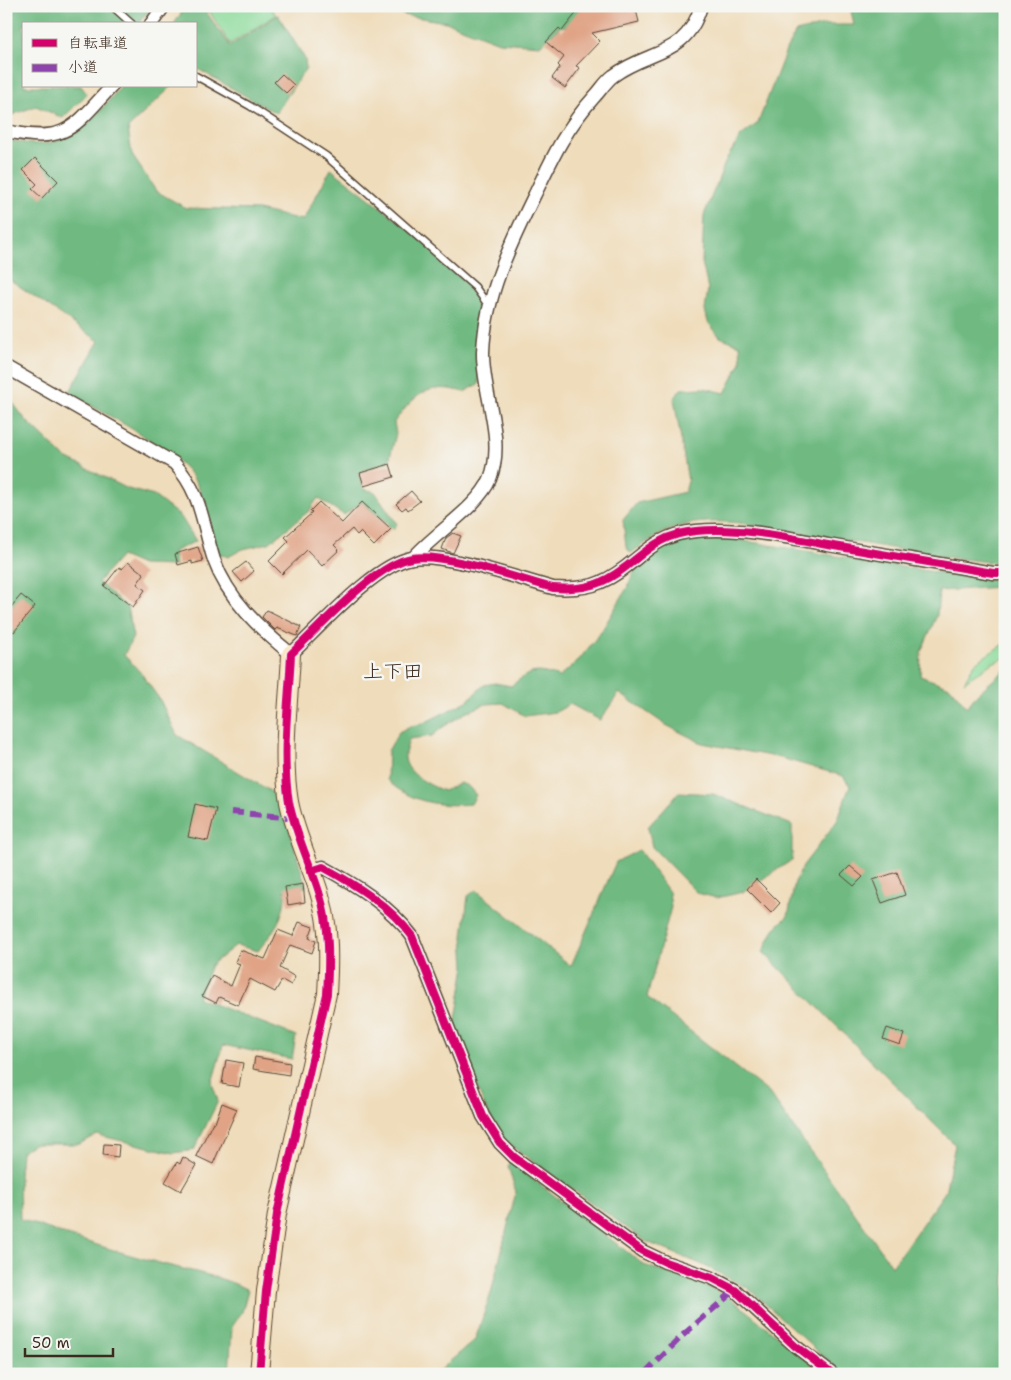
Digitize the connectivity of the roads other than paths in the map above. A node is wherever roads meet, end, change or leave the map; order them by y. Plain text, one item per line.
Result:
1 (112, 6) edge
2 (164, 6) edge
3 (701, 6) edge
4 (130, 22) edge
5 (152, 22) edge
6 (198, 77) edge
7 (110, 88) edge
8 (6, 131) edge
9 (488, 305) junction
10 (6, 367) edge
11 (414, 558) junction
12 (1005, 573) edge
13 (291, 654) junction
14 (311, 871) junction
15 (259, 1374) edge
16 (832, 1374) edge

1 - 4 lane
2 - 5 street
3 - 9 street
6 - 9 lane
7 - 8 street
9 - 11 street
10 - 13 street
11 - 12 street
11 - 13 street
13 - 14 street
14 - 15 street
14 - 16 street

